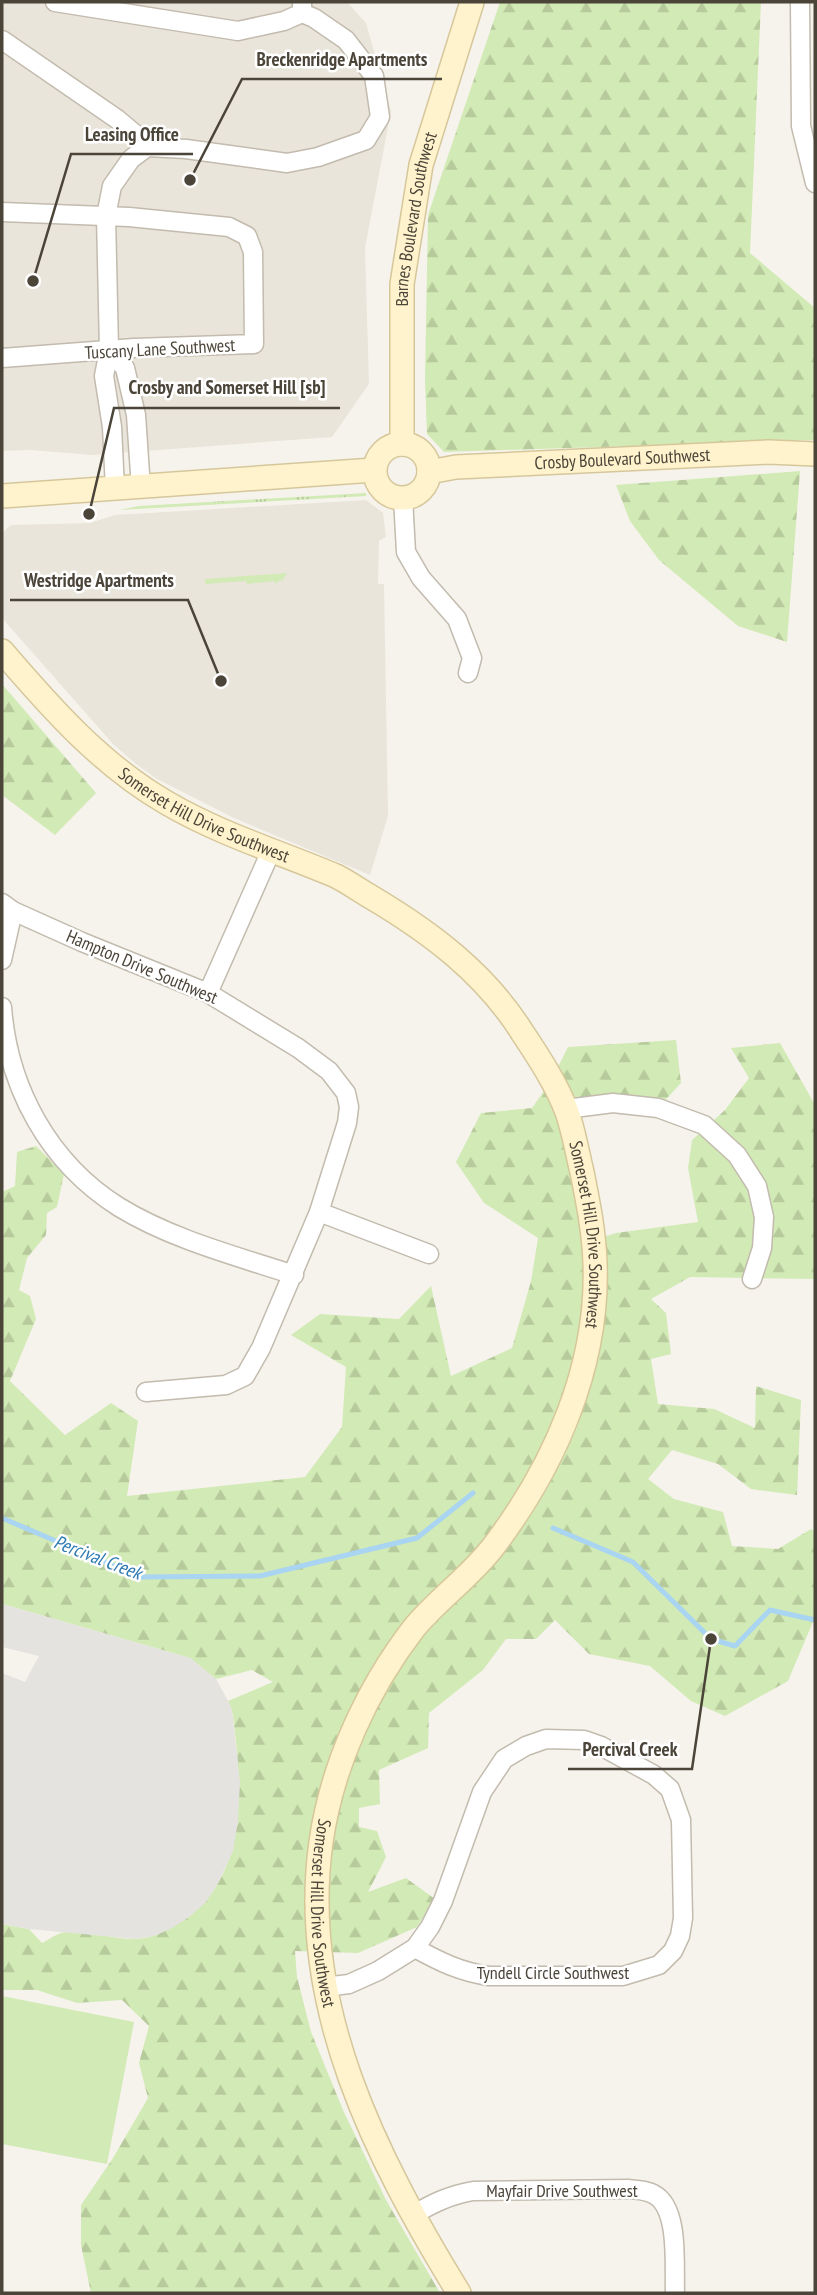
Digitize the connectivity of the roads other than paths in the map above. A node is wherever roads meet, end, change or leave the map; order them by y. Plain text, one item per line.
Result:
1 (55, 2) edge
2 (471, 2) edge
3 (302, 7) edge
4 (805, 7) edge
5 (2, 40) edge
6 (147, 147) junction
7 (815, 183) edge
8 (2, 212) edge
9 (106, 216) junction
10 (109, 350) junction
11 (2, 358) edge
12 (402, 444) junction
13 (815, 454) edge
14 (374, 470) junction
15 (429, 472) junction
16 (141, 488) junction
17 (115, 489) junction
18 (2, 496) edge
19 (403, 498) junction
20 (2, 651) edge
21 (468, 673) dead end
22 (271, 851) junction
23 (7, 907) edge
24 (2, 960) edge
25 (208, 993) junction
26 (2, 1007) edge
27 (566, 1109) junction
28 (319, 1212) junction
29 (429, 1254) dead end
30 (293, 1275) junction
31 (752, 1279) dead end
32 (146, 1392) dead end
33 (415, 1948) junction
34 (325, 1987) junction
35 (413, 2216) junction
36 (459, 2293) edge
37 (675, 2293) edge

1 - 3 street
2 - 12 street, Barnes Boulevard Southwest
3 - 6 street
4 - 7 street
5 - 6 street
6 - 9 street
8 - 9 street, Tuscany Lane Southwest
9 - 10 street
9 - 10 street, Tuscany Lane Southwest
10 - 11 street, Tuscany Lane Southwest
10 - 16 street
10 - 17 street
12 - 14 street
12 - 15 street
13 - 15 street, Crosby Boulevard Southwest
14 - 16 street
14 - 19 street
15 - 19 street
16 - 17 street
17 - 18 street
19 - 21 street
20 - 22 street, Somerset Hill Drive Southwest
22 - 25 street
22 - 27 street, Somerset Hill Drive Southwest
23 - 24 street, Hampton Drive Southwest
23 - 25 street, Hampton Drive Southwest
25 - 28 street, Hampton Drive Southwest
26 - 30 street
27 - 31 street
27 - 34 street, Somerset Hill Drive Southwest
28 - 29 street
28 - 30 street, Hampton Drive Southwest
30 - 32 street, Hampton Drive Southwest
33 - 33 street, Tyndell Circle Southwest
33 - 34 street, Tyndell Circle Southwest
34 - 35 street, Somerset Hill Drive Southwest
35 - 36 street, Somerset Hill Drive Southwest
35 - 37 street, Mayfair Drive Southwest

